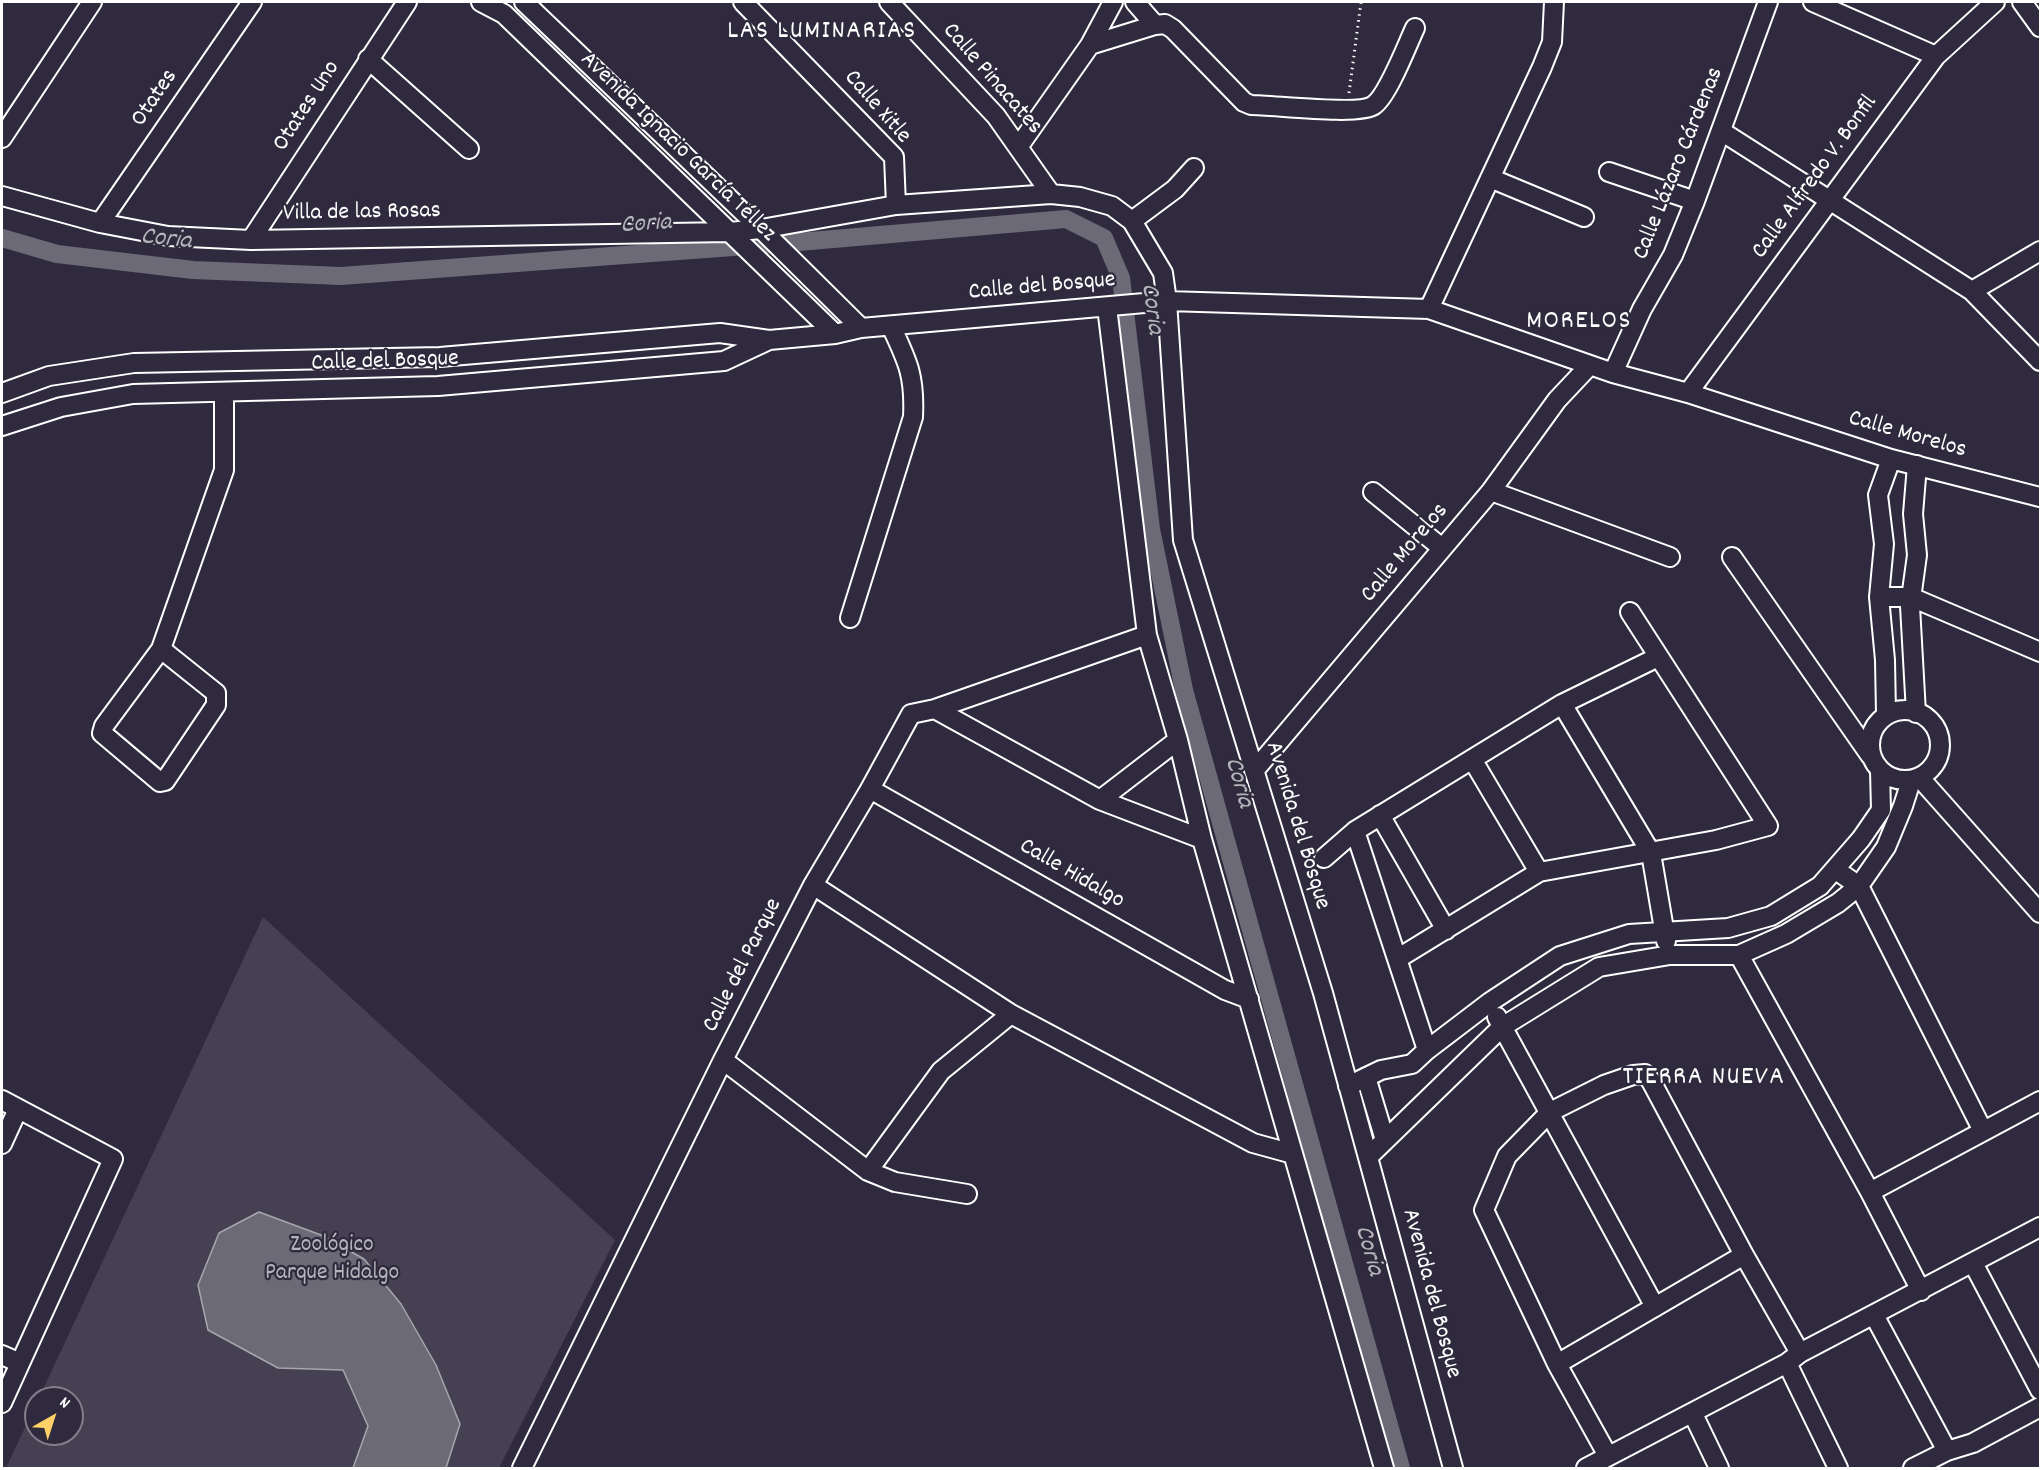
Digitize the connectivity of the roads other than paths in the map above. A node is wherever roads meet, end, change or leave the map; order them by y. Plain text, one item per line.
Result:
1 (92, 2) edge
2 (252, 2) edge
3 (407, 2) edge
4 (481, 2) edge
5 (524, 2) edge
6 (743, 2) edge
7 (889, 2) edge
8 (1113, 2) edge
9 (1135, 2) edge
10 (1554, 2) edge
11 (1768, 2) edge
12 (1813, 2) edge
13 (1995, 2) edge
14 (2022, 2) edge
15 (1155, 25) junction
16 (2040, 27) edge
17 (1415, 28) dead end
18 (1090, 45) junction
19 (1936, 56) junction
20 (368, 59) junction
21 (1721, 131) junction
22 (2, 138) edge
23 (1019, 146) junction
24 (469, 149) dead end
25 (1194, 168) dead end
26 (1609, 172) dead end
27 (1490, 178) junction
28 (1051, 194) junction
29 (2, 196) edge
30 (1829, 199) junction
31 (1695, 201) junction
32 (896, 205) junction
33 (1112, 206) joint
34 (1584, 217) dead end
35 (1132, 221) junction
36 (100, 223) junction
37 (767, 235) junction
38 (735, 237) junction
39 (251, 240) junction
40 (2040, 251) edge
41 (1972, 291) junction
42 (1167, 301) junction
43 (1114, 306) junction
44 (1429, 309) junction
45 (891, 326) junction
46 (861, 328) junction
47 (835, 334) junction
48 (769, 340) junction
49 (2040, 361) edge
50 (1590, 364) junction
51 (1612, 373) junction
52 (224, 392) junction
53 (2, 393) edge
54 (1688, 393) junction
55 (2, 426) edge
56 (1891, 459) junction
57 (1917, 465) junction
58 (1491, 491) junction
59 (1373, 492) dead end
60 (2040, 497) edge
61 (1442, 548) junction
62 (1670, 557) dead end
63 (1731, 557) dead end
64 (1879, 597) junction
65 (1911, 597) junction
66 (1630, 612) dead end
67 (850, 618) dead end
68 (1147, 635) junction
69 (161, 649) junction
70 (2040, 652) edge
71 (1658, 657) junction
72 (1562, 704) junction
73 (935, 709) junction
74 (1916, 713) junction
75 (1886, 714) junction
76 (1178, 740) junction
77 (1870, 754) junction
78 (1472, 759) junction
79 (1254, 771) junction
80 (1880, 771) junction
81 (1916, 779) junction
82 (870, 789) junction
83 (1100, 800) junction
84 (1380, 815) junction
85 (1355, 831) junction
86 (1202, 839) junction
87 (1651, 853) junction
88 (1324, 858) dead end
89 (1836, 870) junction
90 (1539, 872) junction
91 (813, 885) junction
92 (1859, 886) junction
93 (2040, 913) edge
94 (1446, 930) junction
95 (1663, 932) junction
96 (1670, 955) junction
97 (1739, 955) junction
98 (1397, 959) junction
99 (1249, 999) junction
100 (1490, 1002) junction
101 (1011, 1014) junction
102 (1502, 1027) junction
103 (1427, 1050) junction
104 (723, 1060) junction
105 (1366, 1077) junction
106 (1348, 1086) junction
107 (2040, 1101) edge
108 (10, 1105) edge
109 (1550, 1112) junction
110 (1983, 1131) junction
111 (1385, 1140) junction
112 (2, 1144) edge
113 (1293, 1154) junction
114 (1368, 1157) junction
115 (868, 1171) junction
116 (1870, 1192) junction
117 (967, 1194) dead end
118 (2040, 1227) edge
119 (1744, 1255) junction
120 (1973, 1263) junction
121 (1921, 1291) junction
122 (1655, 1307) junction
123 (1874, 1315) junction
124 (2, 1354) edge
125 (1793, 1358) junction
126 (20, 1363) junction
127 (1557, 1364) junction
128 (2040, 1390) edge
129 (2, 1403) edge
130 (2040, 1407) edge
131 (1693, 1414) junction
132 (1947, 1451) junction
133 (1596, 1464) edge
134 (522, 1468) edge
135 (1384, 1468) edge
136 (1453, 1468) edge
137 (1719, 1468) edge
138 (1838, 1468) edge
139 (1913, 1468) edge

1 - 22 street
2 - 36 street, Otates
3 - 20 street, Otates Uno
4 - 38 street, Avenida Ignacio García Téllez
5 - 37 street, Avenida Ignacio García Téllez
6 - 32 street, Calle Xitle
7 - 23 street, Calle Pinacates
8 - 18 street
9 - 15 street
10 - 27 street
11 - 21 street, Calle Lázaro Cárdenas
12 - 19 street
13 - 19 street, Calle Alfredo V. Bonfil
14 - 16 street
15 - 17 street
15 - 18 street
18 - 23 street
19 - 30 street, Calle Alfredo V. Bonfil
20 - 24 street
20 - 39 street, Otates Uno
21 - 30 street
21 - 31 street, Calle Lázaro Cárdenas
23 - 28 street, Calle Pinacates
25 - 35 street
26 - 31 street
27 - 34 street
27 - 44 street
28 - 32 street, Villa de las Rosas
28 - 33 street, Villa de las Rosas
29 - 36 street, Villa de las Rosas
30 - 41 street
30 - 54 street, Calle Alfredo V. Bonfil
31 - 51 street, Calle Lázaro Cárdenas
32 - 37 street, Villa de las Rosas
33 - 35 street, Avenida del Bosque
35 - 42 street, Avenida del Bosque
36 - 39 street, Villa de las Rosas
37 - 38 street, Villa de las Rosas
37 - 46 street, Avenida Ignacio García Téllez
38 - 39 street, Villa de las Rosas
38 - 47 street, Avenida Ignacio García Téllez
40 - 41 street
41 - 49 street
42 - 43 street, Calle del Bosque
42 - 44 street, Calle del Bosque
42 - 79 street, Avenida del Bosque
43 - 45 street, Calle del Bosque
43 - 68 street
44 - 50 street, Calle Morelos
45 - 46 street, Calle del Bosque
45 - 67 street
46 - 47 street, Calle del Bosque
47 - 48 street, Calle del Bosque
48 - 52 street, Calle del Bosque
48 - 53 street, Calle del Bosque
50 - 51 street, Calle Morelos
50 - 58 street, Calle Morelos
51 - 54 street, Calle Morelos
52 - 55 street, Calle del Bosque
52 - 69 street
54 - 56 street, Calle Morelos
56 - 57 street, Calle Morelos
56 - 64 street
57 - 60 street, Calle Morelos
57 - 65 street
58 - 61 street, Calle Morelos
58 - 62 street
59 - 61 street
61 - 79 street, Calle Morelos
63 - 77 street
64 - 65 street
64 - 75 street
65 - 70 street
65 - 74 street
66 - 71 street
68 - 73 street, Calle del Parque
68 - 76 street
69 - 69 street
71 - 72 street
71 - 87 street
72 - 78 street
72 - 87 street
73 - 82 street, Calle del Parque
73 - 83 street
74 - 75 street
74 - 81 street
75 - 77 street
76 - 83 street
76 - 86 street
77 - 80 street
78 - 84 street
78 - 90 street
79 - 106 street, Avenida del Bosque
80 - 81 street
80 - 89 street
81 - 92 street
81 - 93 street
82 - 91 street, Calle del Parque
82 - 99 street, Calle Hidalgo
83 - 86 street
84 - 85 street
84 - 94 street
85 - 88 street
85 - 98 street
86 - 99 street
87 - 90 street
87 - 95 street
89 - 92 street
89 - 95 street
90 - 94 street
91 - 101 street
91 - 104 street, Calle del Parque
92 - 97 street
92 - 110 street
94 - 98 street
95 - 96 street
95 - 100 street
96 - 97 street
96 - 102 street
97 - 116 street
98 - 103 street
99 - 113 street
100 - 102 street
100 - 103 street
101 - 113 street
101 - 115 street
102 - 109 street
102 - 111 street
103 - 105 street
104 - 115 street
104 - 134 street, Calle del Parque
105 - 106 street
105 - 111 street
106 - 114 street, Avenida del Bosque
107 - 110 street
108 - 112 street
108 - 126 street
109 - 119 street
109 - 122 street
109 - 127 street
110 - 116 street
111 - 114 street
113 - 135 street
114 - 136 street, Avenida del Bosque
115 - 117 street
116 - 121 street
118 - 120 street
119 - 122 street
119 - 125 street
120 - 121 street
120 - 128 street
121 - 123 street
122 - 127 street
123 - 125 street
123 - 132 street
124 - 126 street
125 - 131 street
125 - 138 street
126 - 129 street
127 - 133 street
130 - 132 street
131 - 133 street
131 - 137 street
132 - 139 street

